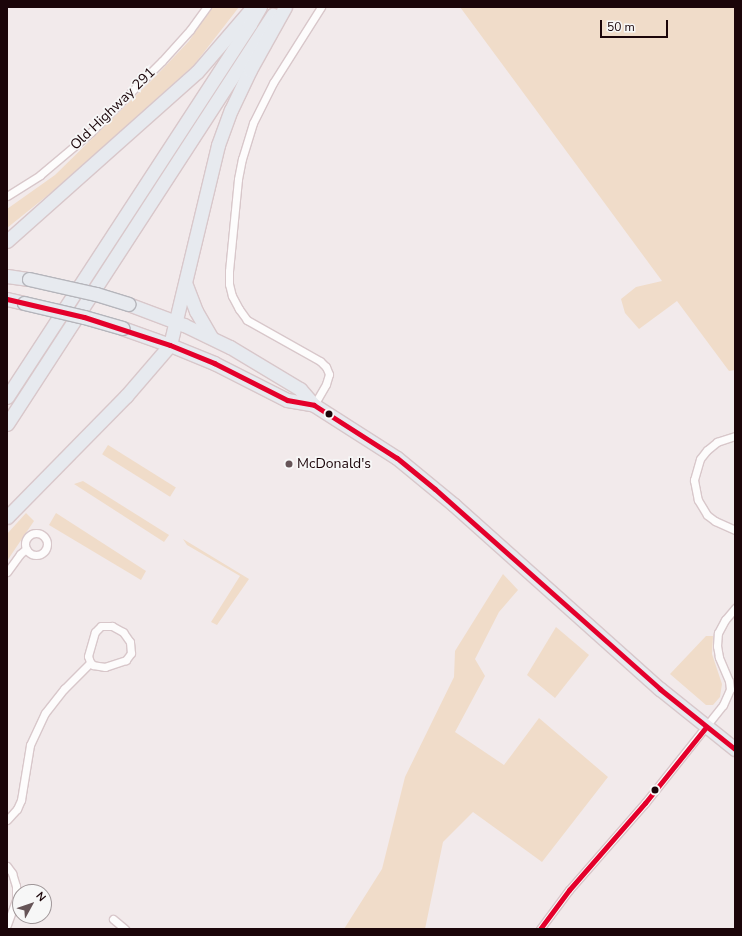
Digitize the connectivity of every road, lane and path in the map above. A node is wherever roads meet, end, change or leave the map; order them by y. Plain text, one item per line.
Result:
1 (207, 7) edge
2 (253, 7) edge
3 (260, 7) edge
4 (278, 7) edge
5 (285, 7) edge
6 (321, 7) edge
7 (7, 196) edge
8 (19, 230) junction
9 (7, 238) edge
10 (7, 241) edge
11 (7, 276) edge
12 (186, 284) junction
13 (7, 299) edge
14 (177, 322) junction
15 (211, 337) junction
16 (170, 345) junction
17 (189, 353) junction
18 (151, 368) junction
19 (7, 397) edge
20 (314, 405) junction
21 (7, 424) edge
22 (735, 436) edge
23 (7, 517) edge
24 (735, 530) edge
25 (26, 549) dead end
26 (7, 572) edge
27 (735, 608) edge
28 (90, 663) junction
29 (706, 727) junction
30 (735, 749) edge
31 (7, 820) edge
32 (7, 866) edge
33 (113, 919) dead end
34 (7, 925) edge
35 (125, 929) edge
36 (540, 929) edge

1 - 7 street, Old Highway 291
2 - 8 highway
3 - 19 highway
4 - 21 highway
5 - 12 highway
6 - 20 street
8 - 9 highway
8 - 10 highway
11 - 14 highway, bridge
12 - 14 highway
12 - 15 highway
13 - 16 highway, bridge
14 - 15 highway
14 - 16 highway
15 - 20 highway
16 - 17 highway
16 - 18 highway
17 - 18 highway
17 - 20 highway
18 - 23 highway
20 - 29 highway
22 - 24 street
25 - 26 street
27 - 29 street
28 - 28 street
28 - 31 street
29 - 30 highway
29 - 36 street
32 - 34 street
33 - 35 street

